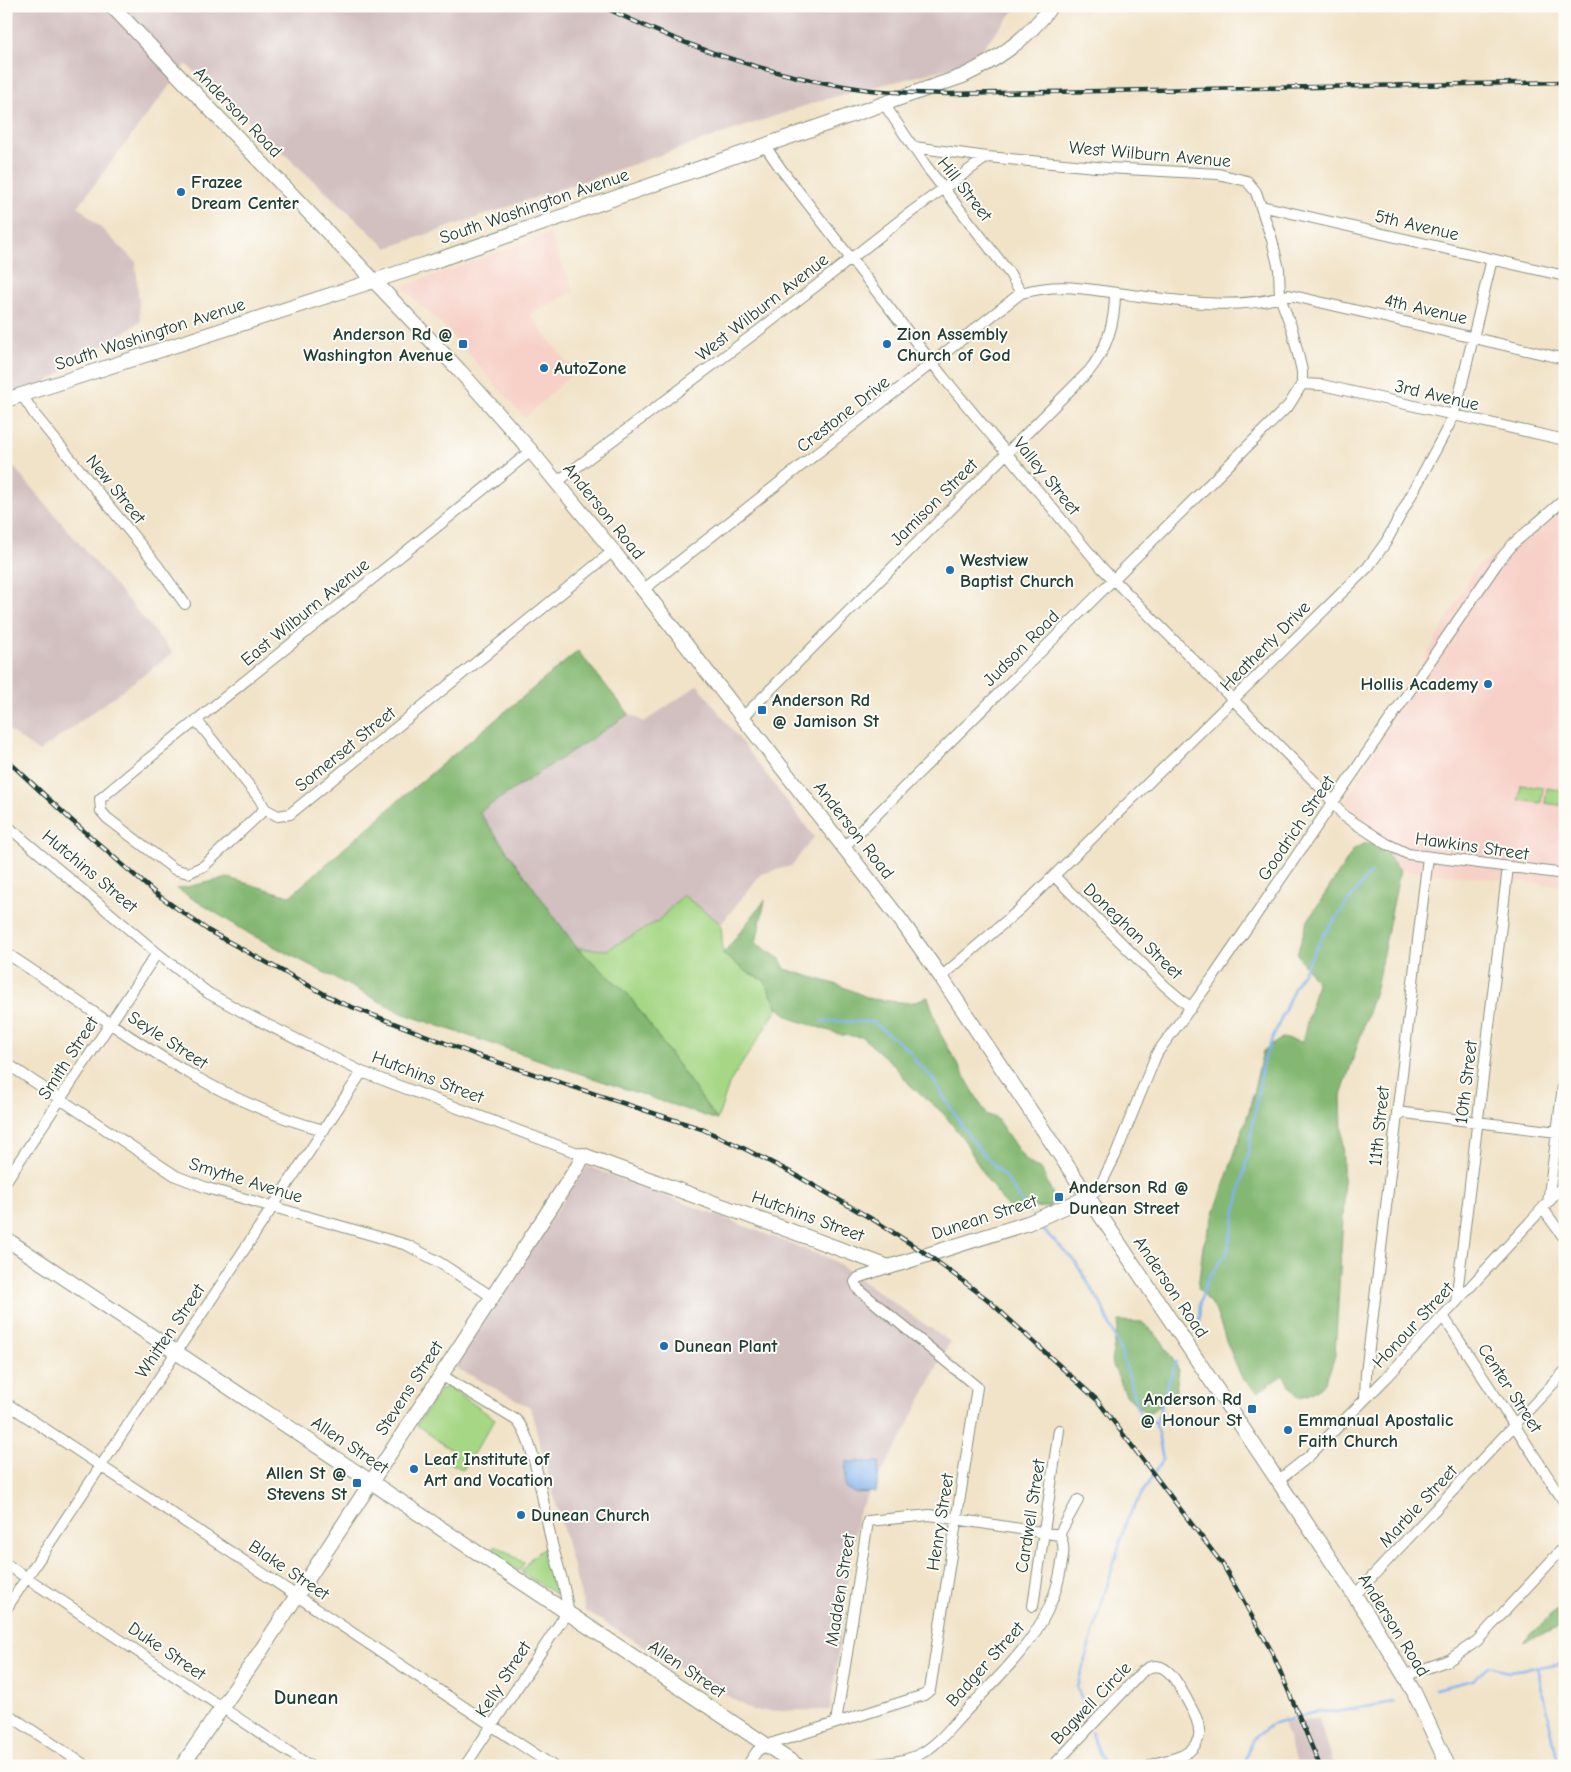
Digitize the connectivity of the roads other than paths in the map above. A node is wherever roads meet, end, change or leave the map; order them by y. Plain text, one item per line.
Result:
1 (112, 6) edge
2 (1051, 6) edge
3 (884, 104) junction
4 (765, 146) junction
5 (914, 147) junction
6 (987, 157) junction
7 (944, 188) junction
8 (1261, 206) junction
9 (851, 258) junction
10 (1492, 259) junction
11 (1565, 276) edge
12 (374, 281) junction
13 (1115, 293) junction
14 (1022, 294) junction
15 (1280, 297) junction
16 (1473, 337) junction
17 (1565, 359) edge
18 (933, 364) junction
19 (1302, 384) junction
20 (22, 395) junction
21 (6, 400) edge
22 (1453, 415) junction
23 (1565, 440) edge
24 (532, 451) junction
25 (1007, 452) junction
26 (557, 482) junction
27 (1565, 499) edge
28 (613, 551) junction
29 (1113, 579) junction
30 (643, 590) junction
31 (186, 604) dead end
32 (1233, 701) junction
33 (743, 717) junction
34 (197, 721) junction
35 (1333, 803) junction
36 (265, 809) junction
37 (6, 826) edge
38 (844, 847) junction
39 (1428, 857) junction
40 (1508, 867) junction
41 (1565, 874) edge
42 (1054, 876) junction
43 (6, 953) edge
44 (157, 953) junction
45 (941, 977) junction
46 (1191, 1008) junction
47 (111, 1023) junction
48 (6, 1063) edge
49 (1565, 1070) edge
50 (362, 1072) junction
51 (60, 1100) junction
52 (1398, 1112) junction
53 (1478, 1122) junction
54 (324, 1130) junction
55 (1561, 1132) edge
56 (583, 1155) junction
57 (6, 1181) edge
58 (1565, 1184) edge
59 (1088, 1197) junction
60 (1546, 1206) junction
61 (273, 1207) junction
62 (6, 1238) edge
63 (1565, 1240) edge
64 (890, 1267) junction
65 (491, 1296) junction
66 (1456, 1302) junction
67 (1444, 1316) junction
68 (177, 1352) junction
69 (1565, 1371) edge
70 (441, 1375) junction
71 (1365, 1399) junction
72 (6, 1403) edge
73 (1515, 1426) junction
74 (1060, 1430) dead end
75 (101, 1466) junction
76 (1278, 1480) junction
77 (371, 1482) junction
78 (1078, 1500) dead end
79 (1565, 1503) edge
80 (957, 1520) junction
81 (1043, 1531) junction
82 (1059, 1535) junction
83 (1565, 1546) edge
84 (6, 1564) edge
85 (27, 1578) junction
86 (296, 1595) junction
87 (1354, 1596) junction
88 (1033, 1606) dead end
89 (6, 1609) edge
90 (568, 1611) junction
91 (1404, 1676) junction
92 (222, 1708) junction
93 (6, 1713) edge
94 (836, 1722) junction
95 (493, 1726) junction
96 (767, 1745) junction
97 (86, 1766) edge
98 (182, 1766) edge
99 (310, 1766) edge
100 (464, 1766) edge
101 (553, 1766) edge
102 (747, 1766) edge
103 (798, 1766) edge
104 (855, 1766) edge
105 (1053, 1766) edge
106 (1150, 1766) edge
107 (1448, 1766) edge

1 - 12 main road, Anderson Road
2 - 3 main road, South Washington Avenue
3 - 4 main road, South Washington Avenue
3 - 5 street, Hill Street
4 - 9 street, Valley Street
4 - 12 main road, South Washington Avenue
5 - 6 street, West Wilburn Avenue
5 - 7 street, Hill Street
6 - 7 street, West Wilburn Avenue
6 - 8 street, West Wilburn Avenue
7 - 9 street, West Wilburn Avenue
7 - 14 street, Hill Street
8 - 10 street, 5th Avenue
8 - 15 street, West Wilburn Avenue
9 - 18 street, Valley Street
9 - 26 street, West Wilburn Avenue
10 - 11 street, 5th Avenue
10 - 16 street, Heatherly Drive
12 - 20 main road, South Washington Avenue
12 - 24 main road, Anderson Road
13 - 14 street, Crestone Drive
13 - 15 street, Crestone Drive
13 - 25 street, Jamison Street
14 - 18 street, Crestone Drive
15 - 16 street, 4th Avenue
15 - 19 street, West Wilburn Avenue
16 - 17 street, 4th Avenue
16 - 22 street, Heatherly Drive
18 - 25 street, Valley Street
18 - 30 street, Crestone Drive
19 - 22 street, 3rd Avenue
19 - 29 street, Judson Road
20 - 21 main road, South Washington Avenue
20 - 31 street, New Street
22 - 23 street, 3rd Avenue
22 - 32 street, Heatherly Drive
24 - 26 main road, Anderson Road
24 - 34 street, East Wilburn Avenue
25 - 29 street, Valley Street
25 - 33 street, Jamison Street
26 - 28 main road, Anderson Road
27 - 35 street, Goodrich Street
28 - 30 main road, Anderson Road
28 - 36 street, Somerset Street
29 - 32 street, Valley Street
29 - 38 street, Judson Road
30 - 33 main road, Anderson Road
32 - 35 street, Valley Street
32 - 42 street, Heatherly Drive
33 - 38 main road, Anderson Road
34 - 36 street
34 - 36 street, East Wilburn Avenue
35 - 39 street, Hawkins Street
35 - 46 street, Goodrich Street
37 - 44 street, Hutchins Street
38 - 45 main road, Anderson Road
39 - 40 street, Hawkins Street
39 - 52 street, 11th Street
40 - 41 street, Hawkins Street
40 - 53 street, 10th Street
42 - 45 street, Heatherly Drive
42 - 46 street, Doneghan Street
43 - 47 street, Seyle Street
44 - 47 street, Smith Street
44 - 50 street, Hutchins Street
45 - 59 main road, Anderson Road
46 - 59 street, Goodrich Street
47 - 51 street, Smith Street
47 - 54 street, Seyle Street
48 - 51 street, Smythe Avenue
49 - 55 street
50 - 54 street, Whitten Street
50 - 56 street, Hutchins Street
51 - 57 street, Smith Street
51 - 61 street, Smythe Avenue
52 - 53 street
52 - 71 street, 11th Street
53 - 55 street
53 - 66 street, 10th Street
54 - 61 street, Whitten Street
55 - 60 street
56 - 64 main road, Hutchins Street
56 - 65 main road, Stevens Street
58 - 60 street, Honour Street
59 - 64 main road, Dunean Street
59 - 76 main road, Anderson Road
60 - 63 street
60 - 66 street, Honour Street
61 - 65 street, Smythe Avenue
61 - 68 street, Whitten Street
62 - 68 main road, Allen Street
64 - 80 street, Henry Street
65 - 70 main road, Stevens Street
66 - 67 street, Honour Street
67 - 71 street, Honour Street
67 - 73 street, Center Street
68 - 75 street, Whitten Street
68 - 77 main road, Allen Street
69 - 73 street, Marble Street
70 - 77 main road, Stevens Street
70 - 90 street
71 - 76 street, Honour Street
72 - 75 street, Blake Street
73 - 79 street, Center Street
73 - 87 street, Marble Street
74 - 81 street, Cardwell Street
75 - 85 street, Whitten Street
75 - 86 street, Blake Street
76 - 87 main road, Anderson Road
77 - 86 main road, Stevens Street
77 - 90 main road, Allen Street
78 - 82 street
80 - 81 street
80 - 94 street, Henry Street
80 - 94 street, Madden Street
81 - 82 street
81 - 88 street, Cardwell Street
82 - 104 street, Badger Street
83 - 91 street
84 - 85 street, Duke Street
85 - 89 street, Whitten Street
85 - 92 street, Duke Street
86 - 92 main road, Stevens Street
86 - 95 street, Blake Street
87 - 91 main road, Anderson Road
90 - 95 street, Kelly Street
90 - 96 main road, Allen Street
91 - 107 main road, Anderson Road
92 - 98 main road, Stevens Street
92 - 99 street, Duke Street
93 - 97 street
94 - 96 street, Henry Street
95 - 100 street, Kelly Street
95 - 101 street, Blake Street
96 - 102 street
96 - 103 main road, Allen Street
105 - 106 street, Bagwell Circle

